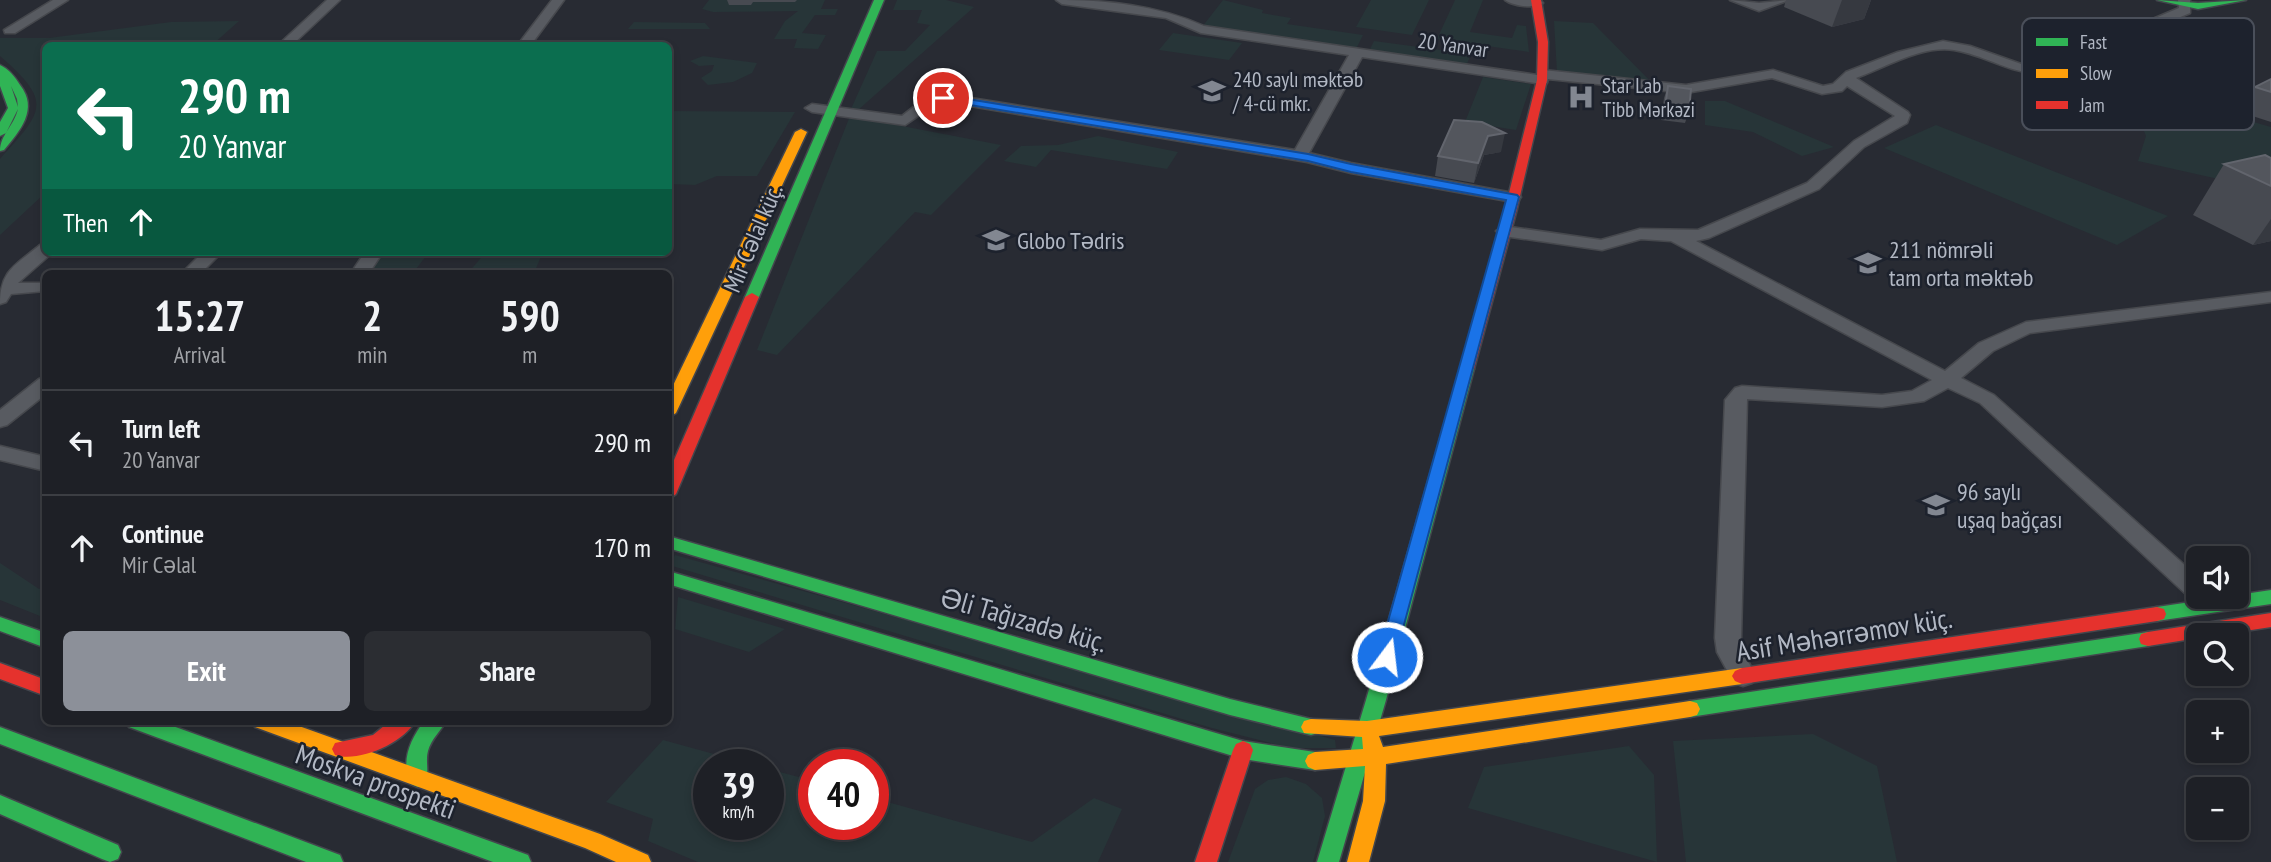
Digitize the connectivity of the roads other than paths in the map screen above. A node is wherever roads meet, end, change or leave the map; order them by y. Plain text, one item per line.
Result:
1 (62, 0) edge
2 (334, 0) edge
3 (558, 0) edge
4 (863, 0) edge
5 (879, 0) edge
6 (1062, 0) edge
7 (1511, 0) edge
8 (1736, 0) edge
9 (1783, 0) edge
10 (2162, 0) edge
11 (2241, 0) edge
12 (1536, 2) edge
13 (2185, 2) edge
14 (2167, 18) edge
15 (10, 30) dead end
16 (287, 42) edge
17 (526, 42) edge
18 (1358, 52) junction
19 (834, 63) dead end
20 (2022, 68) edge
21 (0, 69) edge
22 (1543, 77) junction
23 (1846, 80) junction
24 (815, 103) joint
25 (832, 110) junction
26 (0, 133) edge
27 (0, 148) edge
28 (1299, 156) junction
29 (1513, 197) junction
30 (1504, 231) junction
31 (1676, 237) junction
32 (40, 246) edge
33 (209, 256) edge
34 (194, 270) edge
35 (39, 287) dead end
36 (3, 293) edge
37 (2271, 298) edge
38 (700, 347) junction
39 (732, 347) junction
40 (1948, 379) junction
41 (42, 386) edge
42 (672, 406) edge
43 (0, 420) edge
44 (0, 453) edge
45 (42, 463) edge
46 (672, 485) edge
47 (673, 545) edge
48 (672, 578) edge
49 (2186, 580) edge
50 (2249, 597) edge
51 (2271, 597) edge
52 (2186, 601) edge
53 (2217, 609) edge
54 (2271, 620) edge
55 (2233, 623) edge
56 (0, 624) edge
57 (2249, 624) edge
58 (1394, 631) junction
59 (2186, 634) edge
60 (42, 640) edge
61 (0, 671) edge
62 (1743, 676) junction
63 (42, 687) edge
64 (1442, 718) junction
65 (1424, 720) joint
66 (147, 725) edge
67 (273, 725) edge
68 (400, 725) edge
69 (432, 725) edge
70 (1367, 729) junction
71 (0, 735) edge
72 (342, 749) junction
73 (1243, 750) junction
74 (1377, 757) junction
75 (1358, 759) junction
76 (418, 778) junction
77 (0, 804) edge
78 (0, 814) edge
79 (592, 841) junction
80 (332, 862) edge
81 (520, 862) edge
82 (608, 862) edge
83 (640, 862) edge
84 (1206, 862) edge
85 (1328, 862) edge
86 (1357, 862) edge

1 - 15 street
2 - 16 street
3 - 17 street
4 - 19 main road
5 - 25 main road, Mir Cəlal küç.
6 - 18 street, 20 Yanvar
7 - 12 street
8 - 9 street
10 - 13 main road
11 - 13 main road
12 - 22 main road
13 - 14 street, 20 Yanvar
18 - 22 street, 20 Yanvar
18 - 28 street
20 - 23 street, 20 Yanvar
21 - 26 main road
21 - 27 main road
22 - 23 street, 20 Yanvar
22 - 29 main road
23 - 31 street
24 - 25 street
24 - 38 main road, Mir Cəlal küç.
25 - 28 street
25 - 39 main road, Mir Cəlal küç.
28 - 29 street
29 - 30 main road
30 - 31 street
30 - 58 main road
31 - 40 street
32 - 36 street
33 - 34 street
35 - 36 street
37 - 40 street
38 - 39 main road
38 - 42 main road, Mir Cəlal küç.
39 - 46 main road, Mir Cəlal küç.
40 - 49 street
40 - 62 street
41 - 43 street
44 - 45 street
47 - 70 main road, Əli Tağızadə küç.
48 - 73 main road
50 - 51 main road, Asif Məhərrəmov küç.
52 - 62 main road, Asif Məhərrəmov küç.
53 - 55 main road
54 - 57 main road, Asif Məhərrəmov küç.
56 - 60 main road
58 - 64 main road
58 - 70 main road
59 - 74 main road, Asif Məhərrəmov küç.
61 - 63 main road
62 - 64 main road, Asif Məhərrəmov küç.
64 - 65 main road, Asif Məhərrəmov küç.
65 - 70 main road, Əli Tağızadə küç.
66 - 81 main road, Moskva prospekti
67 - 72 main road, Moskva prospekti
68 - 72 main road
69 - 76 main road
70 - 74 main road
70 - 75 main road
71 - 80 main road
72 - 76 main road, Moskva prospekti
73 - 75 main road, Asif Məhərrəmov küç.
73 - 84 main road
74 - 75 main road, Asif Məhərrəmov küç.
74 - 86 main road
75 - 85 main road
76 - 79 main road, Moskva prospekti
77 - 78 main road
79 - 82 main road
79 - 83 main road, Moskva prospekti

